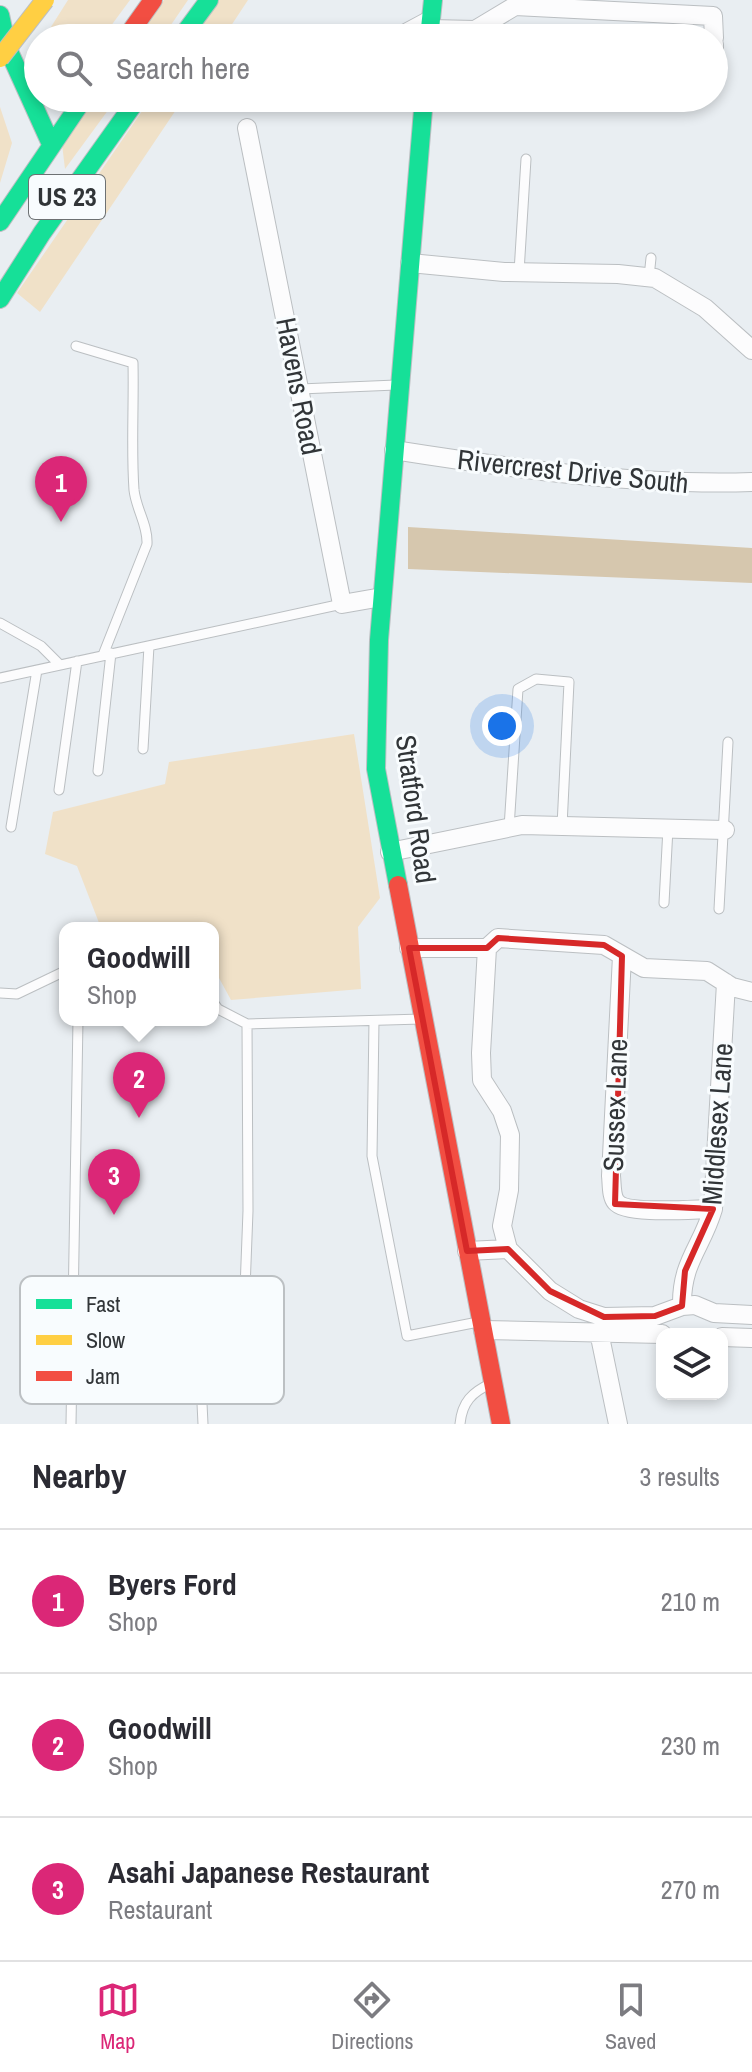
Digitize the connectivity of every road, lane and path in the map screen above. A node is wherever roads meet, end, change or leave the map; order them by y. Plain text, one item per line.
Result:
1 (45, 0) edge
2 (153, 0) edge
3 (209, 0) edge
4 (0, 15) edge
5 (26, 24) edge
6 (136, 24) edge
7 (191, 24) edge
8 (493, 24) edge
9 (713, 24) edge
10 (24, 27) edge
11 (0, 58) edge
12 (24, 84) edge
13 (36, 112) edge
14 (74, 112) edge
15 (128, 112) edge
16 (423, 112) edge
17 (247, 128) dead end
18 (51, 144) junction
19 (526, 159) dead end
20 (0, 222) edge
21 (42, 233) junction
22 (651, 258) dead end
23 (410, 263) junction
24 (519, 272) junction
25 (649, 277) junction
26 (0, 299) edge
27 (747, 345) edge
28 (76, 346) dead end
29 (400, 385) junction
30 (300, 389) junction
31 (394, 450) junction
32 (752, 482) edge
33 (382, 597) junction
34 (342, 604) junction
35 (0, 623) edge
36 (149, 646) junction
37 (107, 654) junction
38 (77, 661) junction
39 (60, 665) junction
40 (37, 670) junction
41 (0, 678) edge
42 (728, 742) dead end
43 (143, 749) dead end
44 (98, 771) dead end
45 (59, 790) dead end
46 (562, 826) junction
47 (11, 827) dead end
48 (509, 828) junction
49 (668, 828) junction
50 (725, 830) junction
51 (390, 852) junction
52 (664, 903) dead end
53 (719, 909) dead end
54 (409, 948) junction
55 (487, 948) junction
56 (622, 956) junction
57 (59, 974) edge
58 (726, 983) junction
59 (752, 992) edge
60 (0, 993) edge
61 (219, 1010) edge
62 (422, 1019) junction
63 (374, 1021) junction
64 (247, 1024) junction
65 (78, 1026) edge
66 (713, 1209) junction
67 (508, 1249) junction
68 (467, 1251) junction
69 (74, 1276) edge
70 (246, 1276) edge
71 (682, 1306) junction
72 (752, 1315) edge
73 (482, 1326) junction
74 (599, 1332) junction
75 (656, 1334) edge
76 (728, 1337) edge
77 (752, 1338) edge
78 (493, 1383) junction
79 (71, 1404) edge
80 (202, 1404) edge
81 (71, 1424) edge
82 (203, 1424) edge
83 (460, 1424) edge
84 (501, 1424) edge
85 (618, 1424) edge

1 - 5 main road, bridge
2 - 6 main road
3 - 7 main road
4 - 12 main road
8 - 9 street
10 - 11 main road, bridge
13 - 18 main road
14 - 18 main road, US 23
15 - 21 main road, US 23
16 - 23 main road, Stratford Road
17 - 30 street, Havens Road
18 - 20 main road, US 23
18 - 21 main road
19 - 24 lane
21 - 26 main road, US 23
22 - 25 lane
23 - 24 street
23 - 29 main road, Stratford Road
24 - 25 street
25 - 27 street
28 - 37 lane
29 - 30 lane
29 - 31 main road, Stratford Road
30 - 34 street, Havens Road
31 - 32 street, Rivercrest Drive South
31 - 33 main road, Stratford Road
33 - 34 street
33 - 51 main road, Stratford Road
34 - 36 lane
35 - 39 lane
36 - 37 lane
36 - 43 lane
37 - 38 lane
37 - 44 lane
38 - 39 lane
38 - 45 lane
39 - 40 lane
40 - 41 lane
40 - 47 lane
42 - 50 lane
46 - 48 street
46 - 48 lane
46 - 49 street
48 - 51 street
49 - 50 street
49 - 52 lane
50 - 53 lane
51 - 54 main road, Stratford Road
54 - 55 street
54 - 62 main road, Stratford Road
55 - 56 street
55 - 67 street
56 - 58 street
56 - 66 street, Sussex Lane
57 - 60 lane
58 - 59 street
58 - 66 street, Middlesex Lane
61 - 64 lane
62 - 63 lane
62 - 68 main road, Stratford Road
63 - 64 lane
63 - 73 lane
64 - 70 lane
65 - 69 lane
66 - 71 street, Middlesex Lane
67 - 68 street
67 - 71 street
68 - 73 main road, Stratford Road
71 - 72 street
73 - 74 street
73 - 78 main road, Stratford Road
74 - 75 street
74 - 85 street
76 - 77 street
78 - 83 lane
78 - 84 main road, Stratford Road
79 - 81 lane
80 - 82 lane

